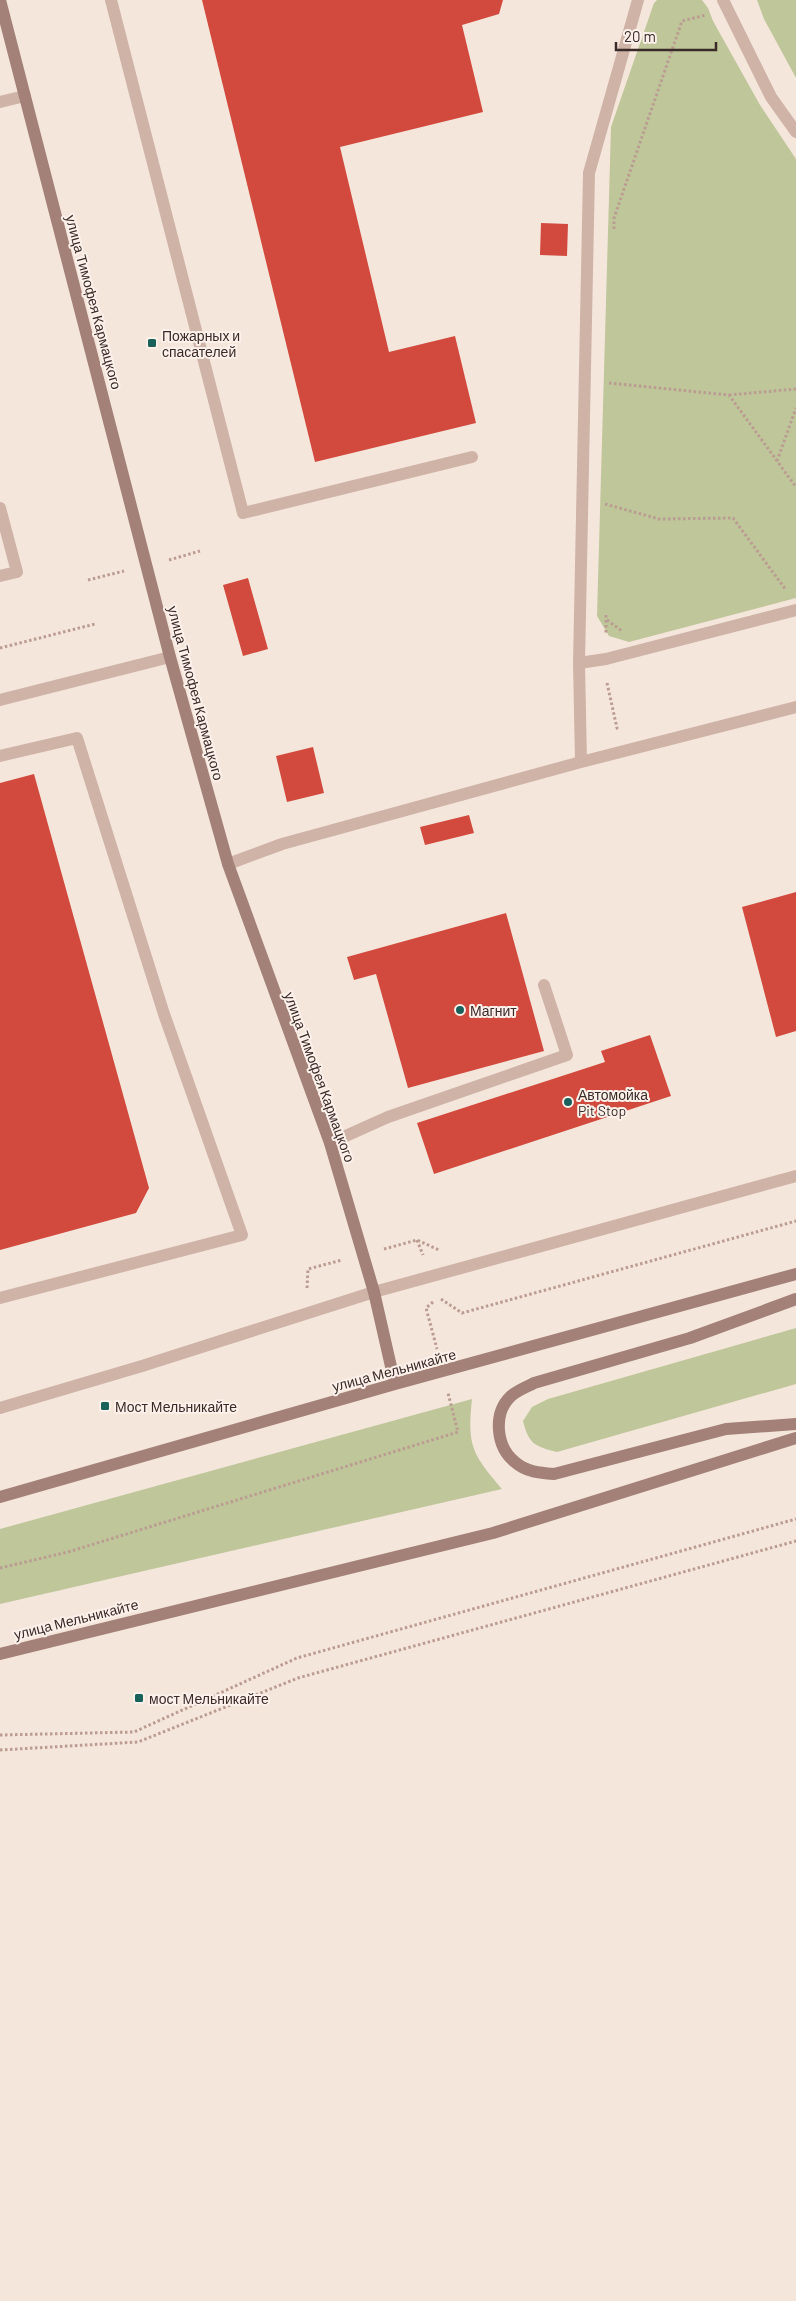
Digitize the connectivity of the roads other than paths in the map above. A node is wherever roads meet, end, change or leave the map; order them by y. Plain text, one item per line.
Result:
1 (0, 0) edge
2 (112, 0) edge
3 (638, 0) edge
4 (725, 5) edge
5 (24, 96) junction
6 (0, 102) edge
7 (796, 132) edge
8 (472, 457) dead end
9 (0, 508) edge
10 (0, 576) edge
11 (796, 610) edge
12 (170, 657) junction
13 (579, 663) junction
14 (0, 700) edge
15 (796, 707) edge
16 (0, 756) edge
17 (582, 762) junction
18 (228, 864) junction
19 (544, 985) dead end
20 (330, 1143) junction
21 (796, 1176) edge
22 (796, 1274) edge
23 (374, 1292) junction
24 (0, 1298) edge
25 (796, 1299) edge
26 (395, 1384) junction
27 (0, 1408) edge
28 (796, 1424) edge
29 (796, 1438) edge
30 (0, 1497) edge
31 (0, 1654) edge

1 - 5 main road, улица Тимофея Кармацкого
2 - 8 street
3 - 13 street
4 - 7 street
5 - 6 street
5 - 12 main road, улица Тимофея Кармацкого
9 - 10 street
11 - 13 street
12 - 14 street
12 - 18 main road, улица Тимофея Кармацкого
13 - 17 street
15 - 17 street
16 - 24 street
17 - 18 street
18 - 20 main road, улица Тимофея Кармацкого
19 - 20 street
20 - 23 main road, улица Тимофея Кармацкого
21 - 23 street
22 - 26 main road, улица Мельникайте
23 - 26 main road, улица Тимофея Кармацкого
23 - 27 street
25 - 28 main road
26 - 30 main road, улица Мельникайте
29 - 31 main road, улица Мельникайте

